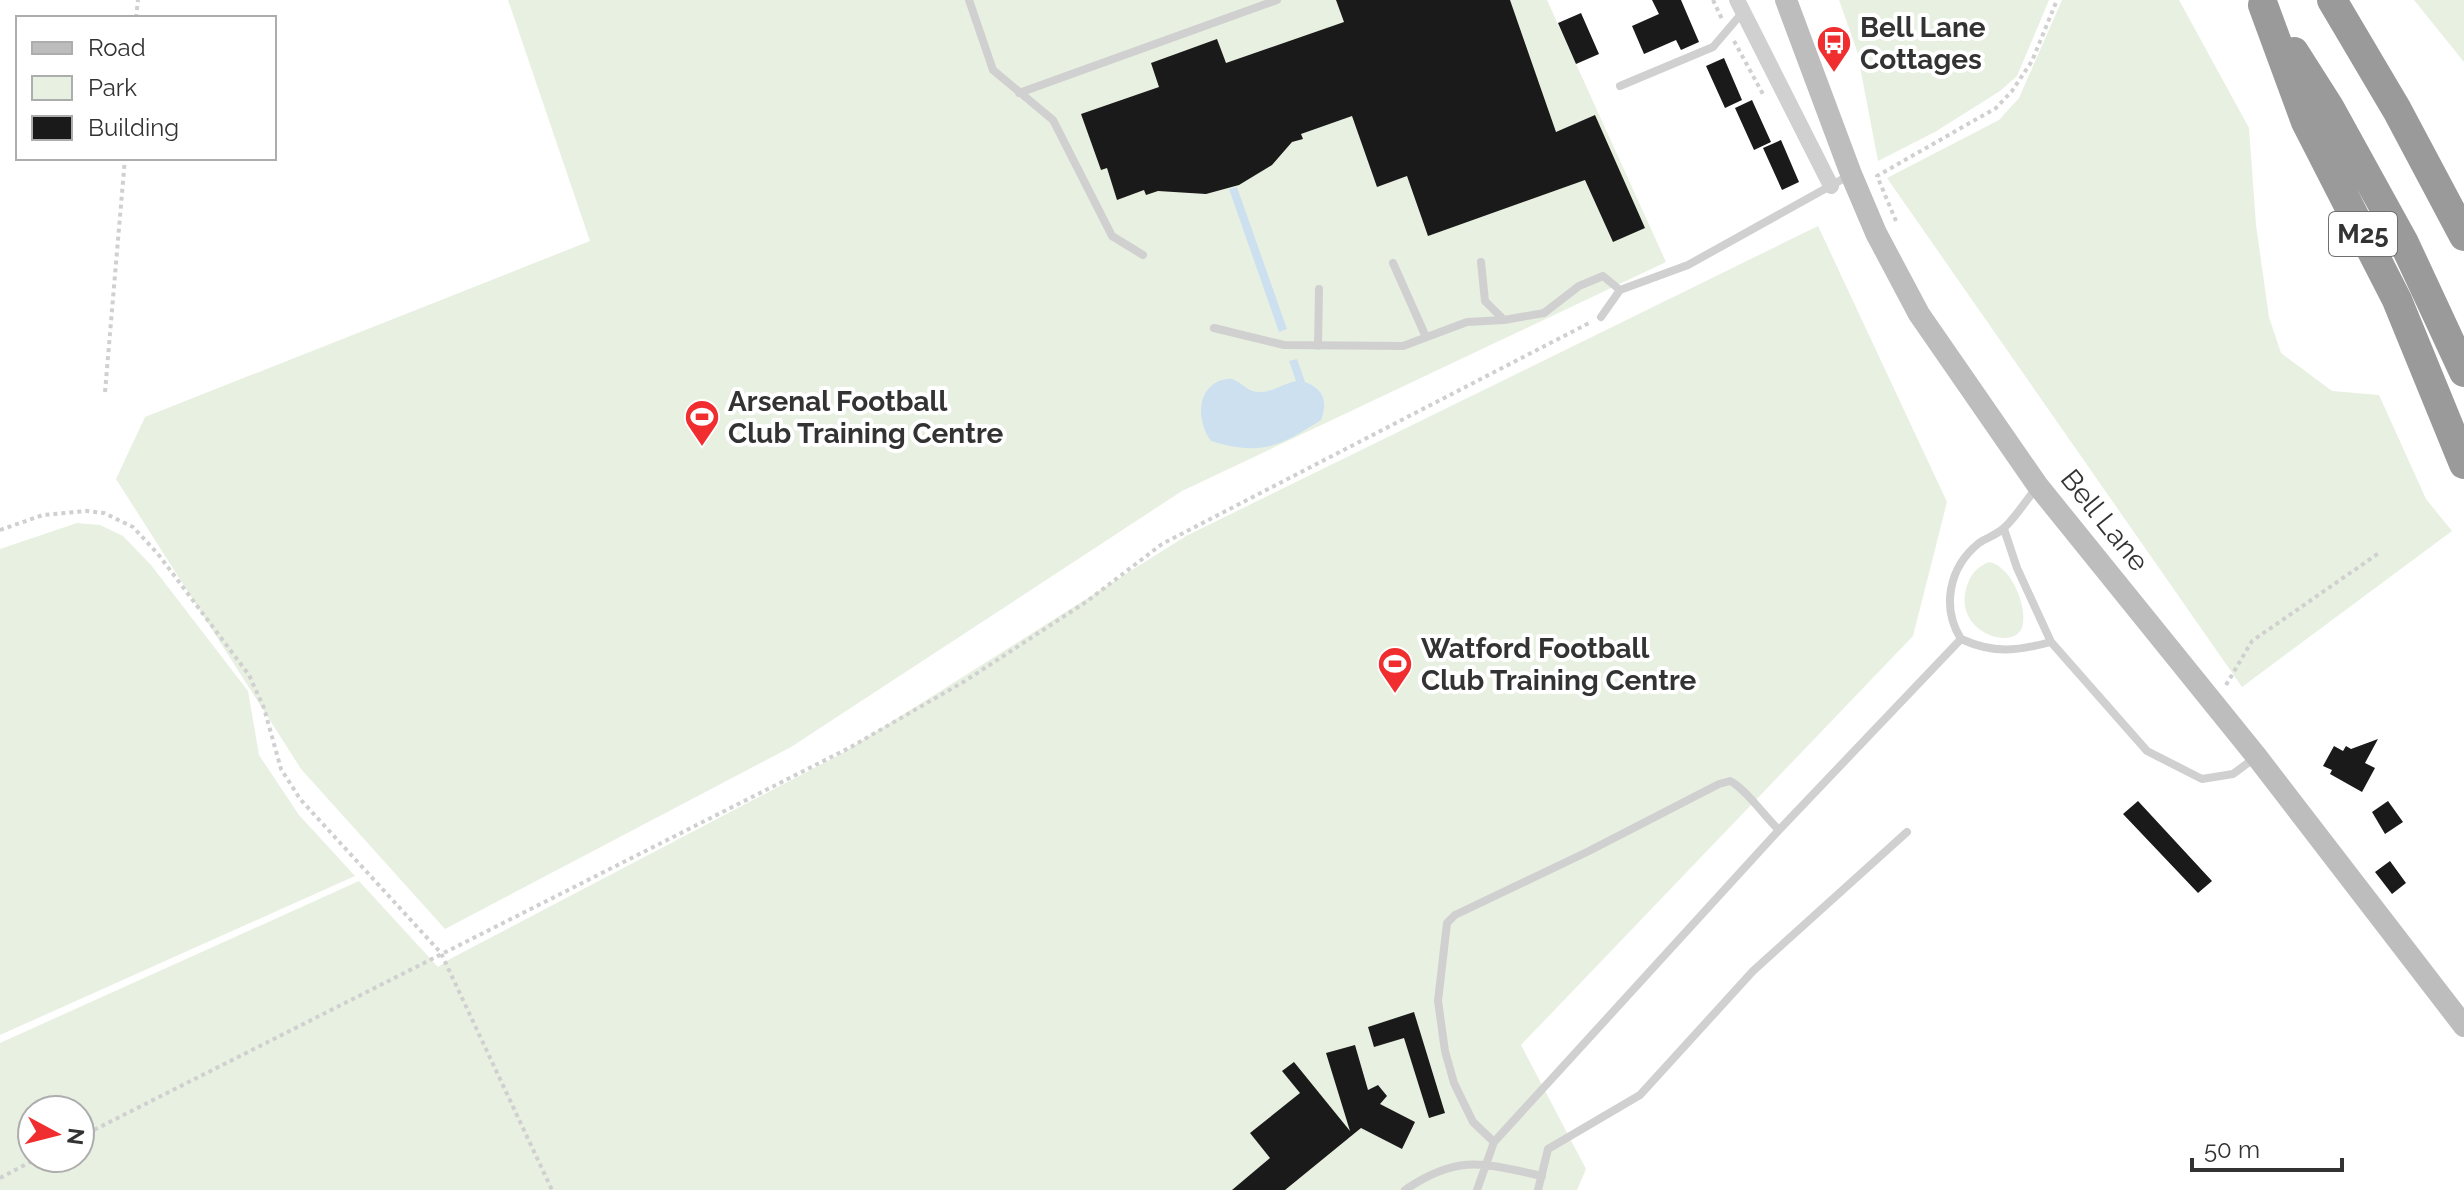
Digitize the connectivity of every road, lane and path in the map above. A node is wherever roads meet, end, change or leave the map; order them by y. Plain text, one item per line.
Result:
1 (969, 0) edge
2 (1277, 0) edge
3 (1786, 0) edge
4 (2057, 0) edge
5 (2332, 0) edge
6 (2262, 2) edge
7 (1739, 7) edge
8 (1620, 86) dead end
9 (1019, 93) junction
10 (125, 160) edge
11 (1851, 174) junction
12 (1831, 186) junction
13 (1896, 221) dead end
14 (2464, 236) edge
15 (1143, 255) dead end
16 (1481, 262) dead end
17 (1393, 263) dead end
18 (1319, 289) dead end
19 (1620, 290) junction
20 (1601, 317) joint
21 (1504, 320) junction
22 (1214, 328) dead end
23 (1426, 337) junction
24 (1318, 346) junction
25 (2464, 372) edge
26 (105, 392) dead end
27 (2464, 464) edge
28 (2038, 486) junction
29 (2004, 529) junction
30 (0, 530) edge
31 (2379, 553) dead end
32 (1961, 639) junction
33 (2051, 642) junction
34 (2214, 704) junction
35 (2257, 757) junction
36 (1779, 830) junction
37 (1907, 832) dead end
38 (441, 953) junction
39 (2464, 1026) edge
40 (96, 1129) edge
41 (1494, 1142) junction
42 (1485, 1163) junction
43 (1542, 1176) junction
44 (552, 1190) edge
45 (1405, 1190) edge
46 (1477, 1190) edge
47 (1538, 1190) edge

1 - 9 lane
2 - 9 lane
3 - 11 main road, Bell Lane
4 - 13 path
5 - 14 highway
6 - 25 highway, M25
6 - 27 highway, M25
7 - 8 lane
7 - 12 street
9 - 15 lane
10 - 26 path
11 - 12 lane
11 - 28 main road, Bell Lane
12 - 19 lane
16 - 21 lane
17 - 23 lane
18 - 24 lane
19 - 20 lane
19 - 21 lane
20 - 38 path
21 - 23 lane
22 - 24 lane
23 - 24 lane
28 - 29 lane
28 - 34 main road, Bell Lane
29 - 32 lane
29 - 33 lane
30 - 38 path
31 - 34 path
32 - 33 lane
32 - 36 lane
33 - 35 lane
34 - 35 main road, Bell Lane
35 - 39 main road, Bell Lane
36 - 41 lane
36 - 41 lane
37 - 43 lane
38 - 40 path
38 - 44 path
41 - 42 lane
42 - 43 lane
42 - 45 lane
42 - 46 lane
43 - 47 lane

